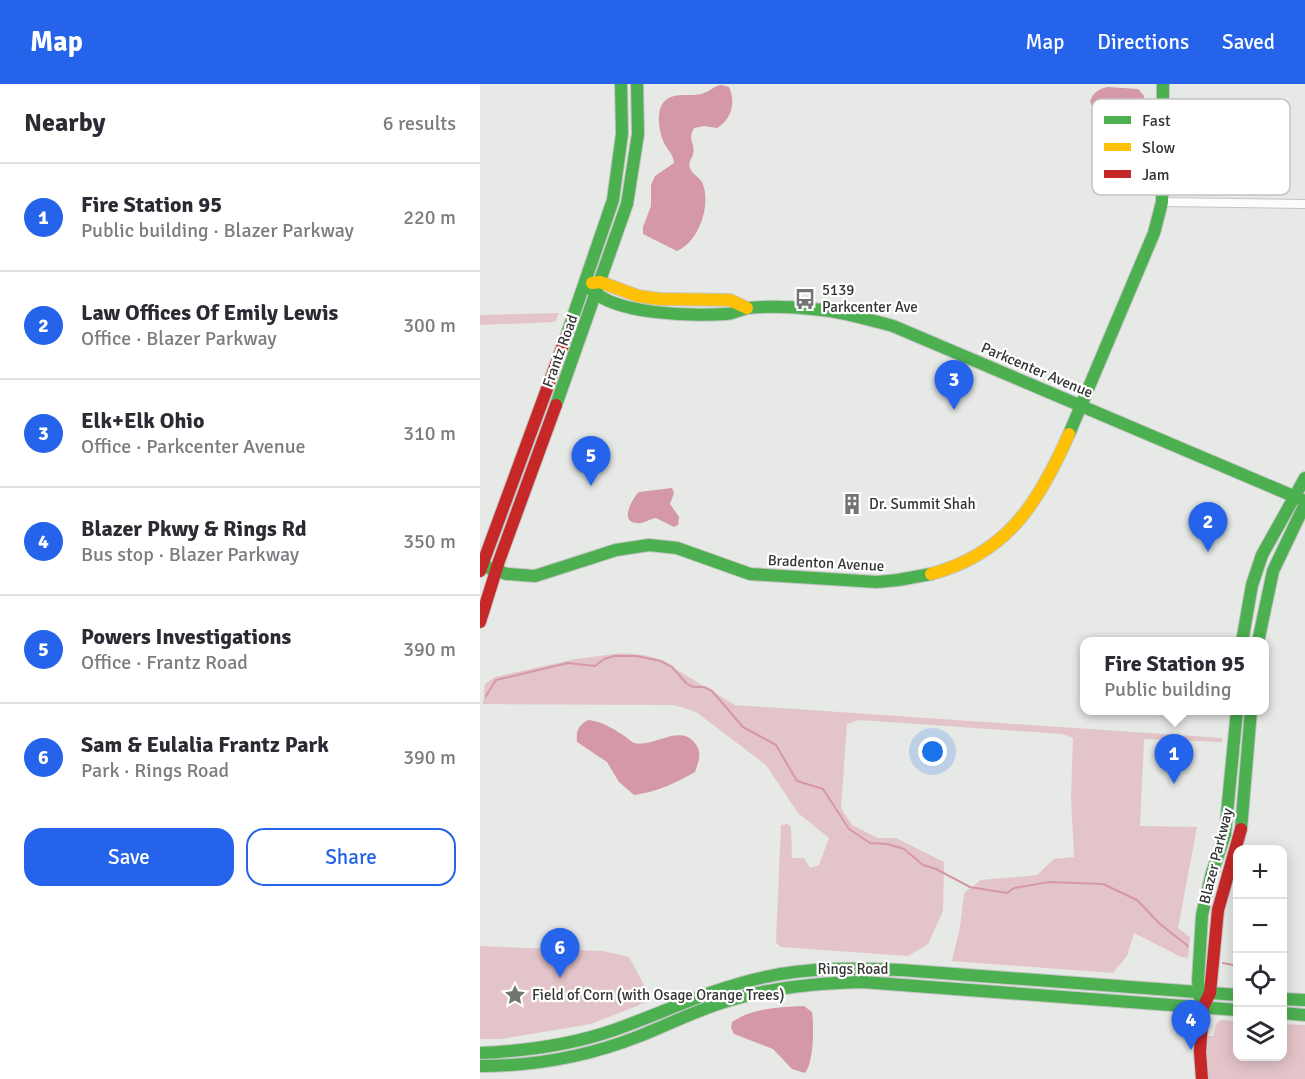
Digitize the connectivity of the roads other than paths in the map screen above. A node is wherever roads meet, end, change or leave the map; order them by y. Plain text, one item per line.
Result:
1 (621, 84) edge
2 (627, 84) edge
3 (637, 84) edge
4 (1163, 84) edge
5 (1163, 99) edge
6 (634, 163) junction
7 (1162, 195) edge
8 (1162, 202) junction
9 (1305, 204) edge
10 (600, 282) junction
11 (585, 283) junction
12 (596, 295) junction
13 (747, 308) junction
14 (1081, 404) junction
15 (1305, 478) edge
16 (1301, 500) edge
17 (481, 567) edge
18 (496, 570) junction
19 (480, 622) edge
20 (1243, 637) edge
21 (1259, 637) edge
22 (1237, 715) edge
23 (1251, 715) edge
24 (1204, 992) junction
25 (1233, 995) edge
26 (1287, 999) edge
27 (1305, 1000) edge
28 (1203, 1007) junction
29 (1233, 1010) edge
30 (1287, 1013) edge
31 (1305, 1015) edge
32 (480, 1053) edge
33 (480, 1066) edge
34 (1202, 1079) edge

1 - 11 street, Frantz Road
2 - 6 street
3 - 6 street, Frantz Road
4 - 5 street, Bradenton Avenue
6 - 10 street, Frantz Road
7 - 8 street, Bradenton Avenue
8 - 9 street
8 - 14 street, Bradenton Avenue
10 - 11 street, Parkcenter Avenue
10 - 12 street, Frantz Road
10 - 13 street, Parkcenter Avenue
11 - 12 street, Parkcenter Avenue
11 - 17 street, Frantz Road
12 - 13 street, Parkcenter Avenue
12 - 18 street, Frantz Road
13 - 14 street, Parkcenter Avenue
14 - 16 street, Parkcenter Avenue
14 - 18 street, Bradenton Avenue
15 - 16 street
16 - 20 street
16 - 21 street
17 - 18 street, Bradenton Avenue
18 - 19 street, Frantz Road
22 - 24 street, Blazer Parkway
23 - 24 street, Blazer Parkway
24 - 25 street, Rings Road
24 - 28 street, Blazer Parkway
24 - 32 street, Rings Road
26 - 27 street
28 - 29 street, Rings Road
28 - 33 street, Rings Road
28 - 34 street, Blazer Parkway
30 - 31 street

